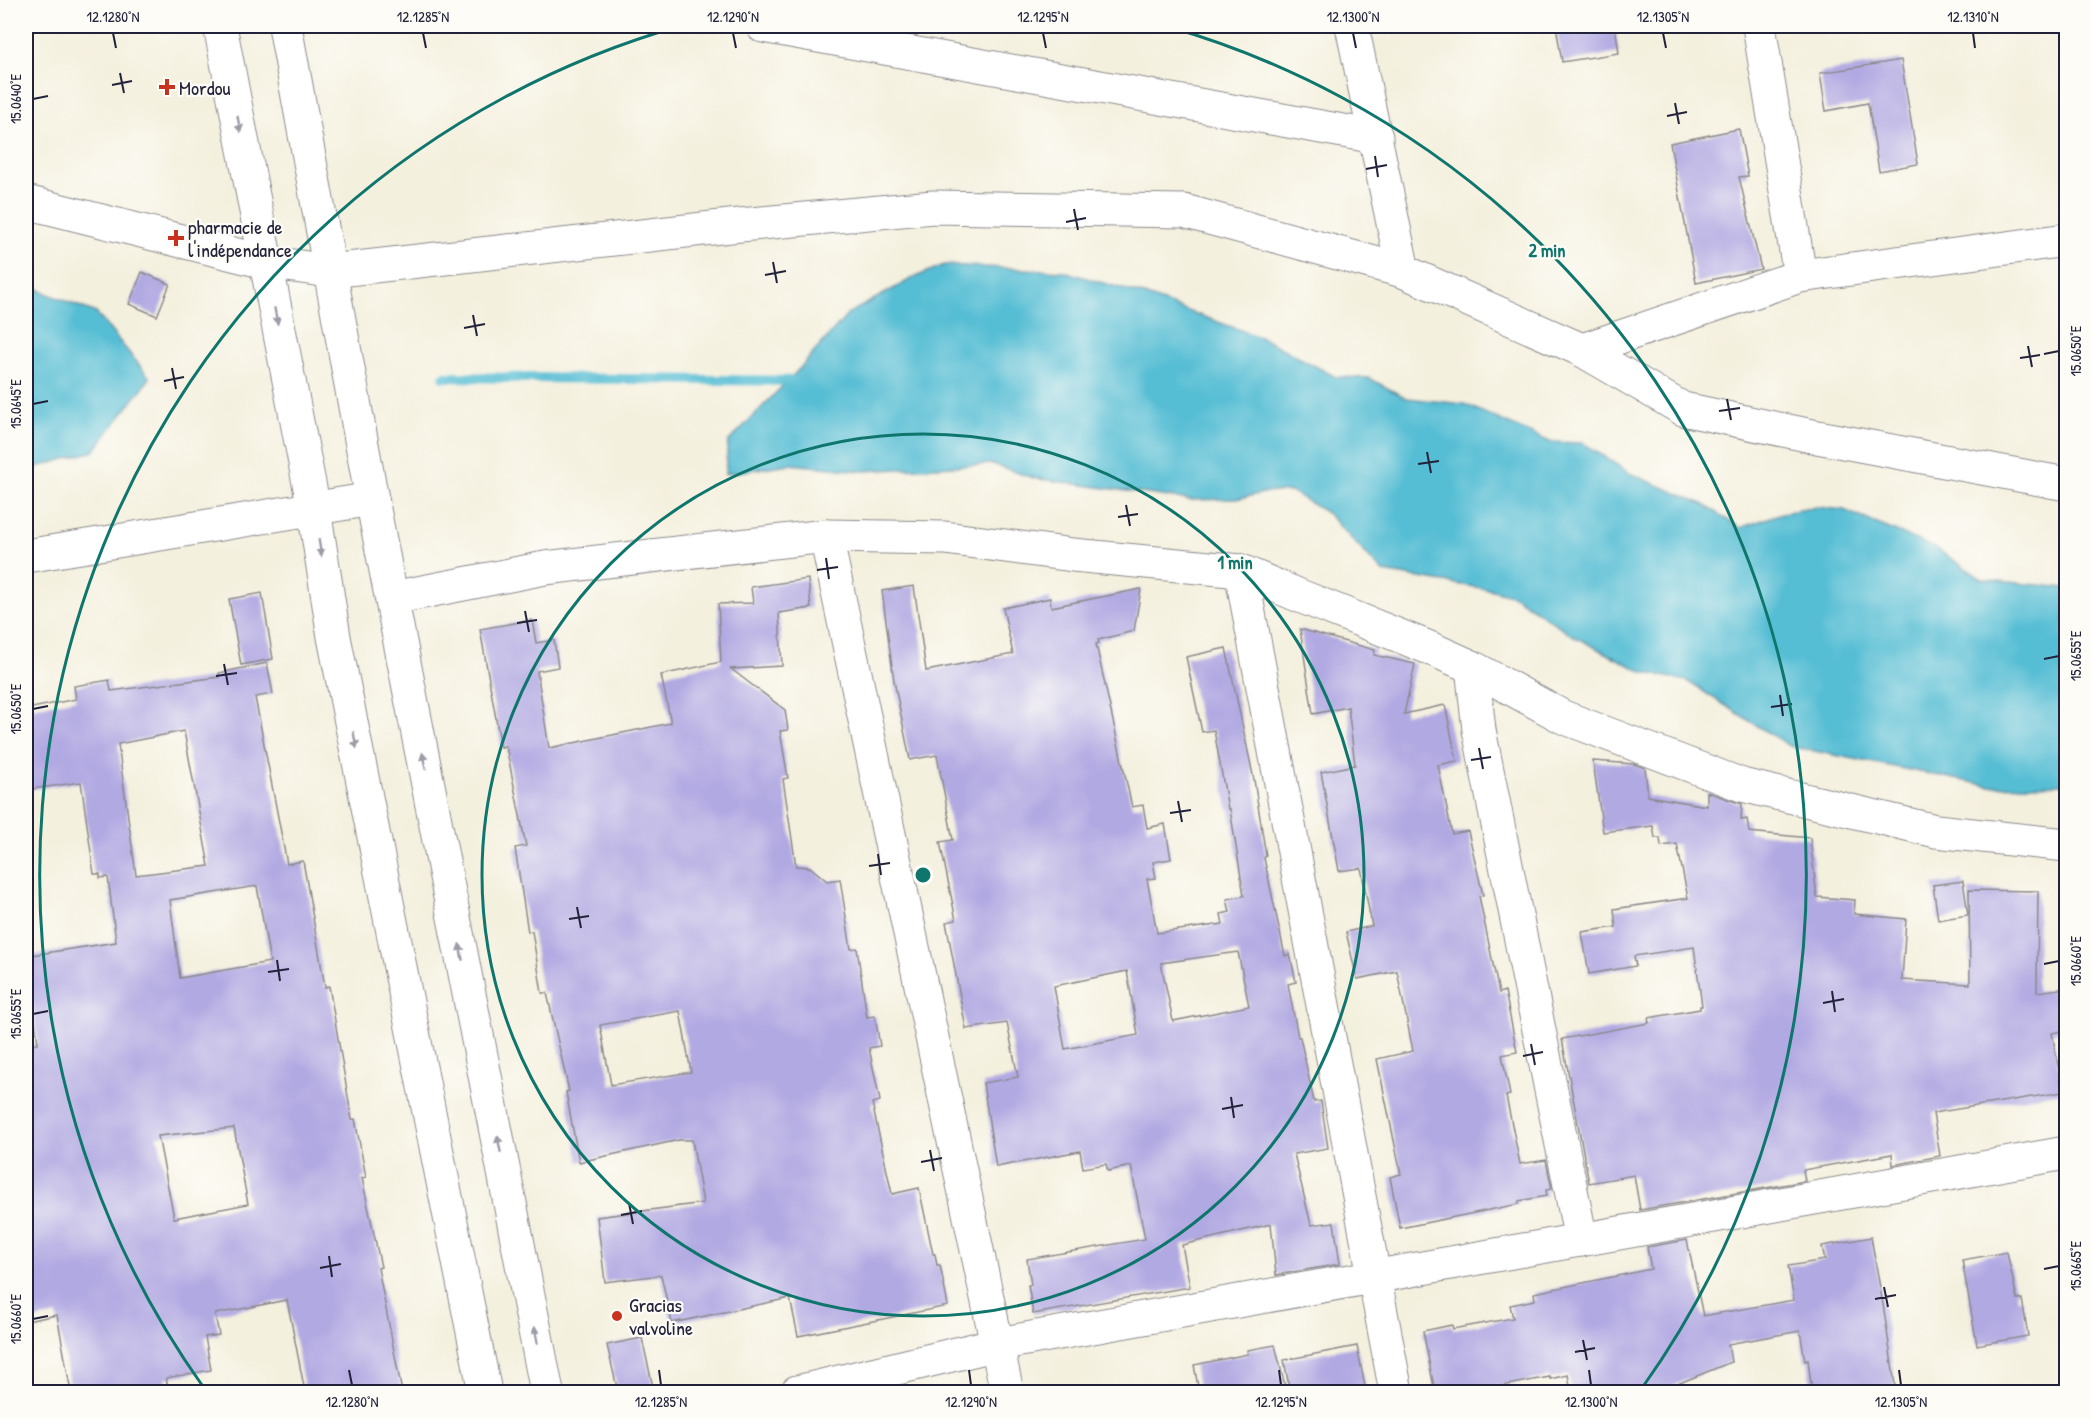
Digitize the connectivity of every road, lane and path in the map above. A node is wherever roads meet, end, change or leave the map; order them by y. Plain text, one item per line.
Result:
1 (220, 26) edge
2 (285, 26) edge
3 (763, 26) edge
4 (1352, 26) edge
5 (1760, 26) edge
6 (1376, 137) junction
7 (26, 202) edge
8 (2067, 240) edge
9 (265, 262) junction
10 (330, 271) junction
11 (1403, 271) junction
12 (1800, 276) junction
13 (1582, 350) junction
14 (2067, 484) edge
15 (372, 500) junction
16 (314, 509) junction
17 (826, 536) junction
18 (26, 556) edge
19 (1241, 571) junction
20 (392, 598) junction
21 (1472, 667) junction
22 (2067, 845) edge
23 (2067, 1153) edge
24 (1581, 1240) junction
25 (1373, 1278) junction
26 (998, 1344) junction
27 (485, 1392) edge
28 (547, 1392) edge
29 (797, 1392) edge
30 (1007, 1392) edge
31 (1396, 1392) edge

1 -> 9 street
2 - 10 street
3 - 6 street
4 - 6 street
5 - 12 street
6 - 11 street
7 - 9 street
8 - 12 street
9 - 10 street
9 -> 16 street
10 - 11 street
10 - 15 street
11 - 13 street
12 - 13 street
13 - 14 street
15 - 16 street
15 - 20 street
16 - 18 street
16 -> 27 street
17 - 19 street
17 - 20 street
17 - 26 street
19 - 21 street
19 - 25 street
28 -> 20 street
21 - 22 street
21 - 24 street
23 - 24 street
24 - 25 street
25 - 26 street
25 - 31 street
26 - 29 street
26 - 30 street

